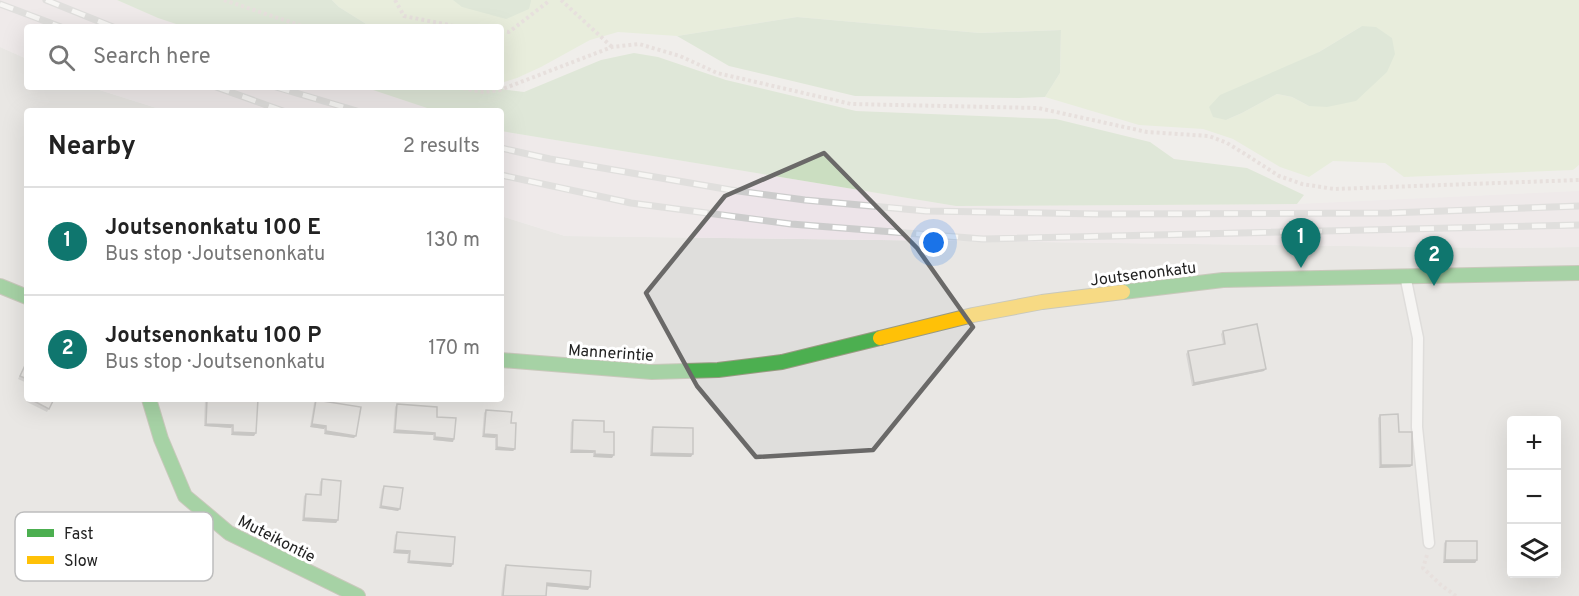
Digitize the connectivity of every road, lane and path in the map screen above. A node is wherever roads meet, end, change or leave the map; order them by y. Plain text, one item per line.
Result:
1 (224, 0) edge
2 (395, 0) edge
3 (561, 0) edge
4 (549, 2) dead end
5 (295, 24) edge
6 (444, 24) edge
7 (504, 32) edge
8 (612, 47) junction
9 (504, 88) edge
10 (473, 90) edge
11 (500, 90) edge
12 (1579, 180) edge
13 (1579, 273) edge
14 (1405, 277) junction
15 (0, 286) edge
16 (24, 296) edge
17 (504, 360) edge
18 (718, 370) joint
19 (150, 402) edge
20 (204, 512) edge
21 (213, 520) edge
22 (1429, 543) joint
23 (358, 596) edge
24 (1456, 596) edge

1 - 5 path
2 - 6 path
3 - 8 path
4 - 7 path
8 - 9 path
8 - 12 path
10 - 11 path
13 - 14 street, Joutsenonkatu
14 - 18 street, Joutsenonkatu
14 - 22 lane
15 - 16 street
17 - 18 street, Mannerintie
19 - 20 street, Muteikontie
21 - 23 street, Muteikontie
22 - 24 path

